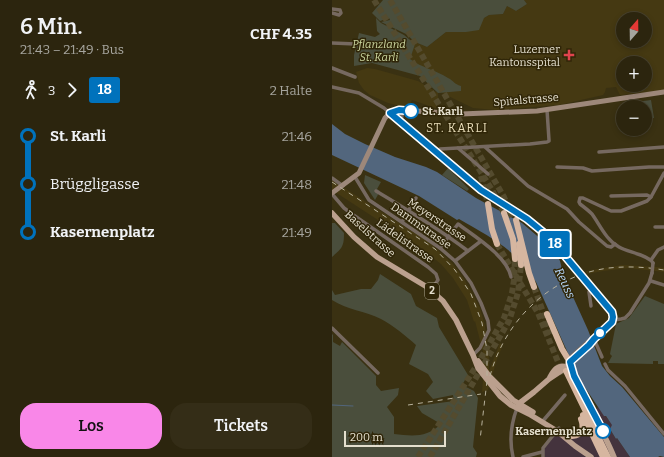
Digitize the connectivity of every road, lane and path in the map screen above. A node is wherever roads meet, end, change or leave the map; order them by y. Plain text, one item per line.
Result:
1 (332, 8) edge
2 (332, 13) edge
3 (332, 43) edge
4 (356, 44) dead end
5 (332, 68) edge
6 (355, 77) dead end
7 (332, 87) edge
8 (664, 92) edge
9 (405, 110) junction
10 (547, 110) junction
11 (390, 113) junction
12 (401, 122) junction
13 (485, 147) junction
14 (664, 147) edge
15 (458, 148) junction
16 (436, 152) junction
17 (599, 152) dead end
18 (557, 167) dead end
19 (664, 167) edge
20 (664, 173) edge
21 (488, 174) dead end
22 (332, 178) edge
23 (355, 178) junction
24 (343, 186) junction
25 (376, 191) dead end
26 (332, 194) edge
27 (611, 196) dead end
28 (651, 197) junction
29 (416, 198) dead end
30 (488, 204) tunnel mouth
31 (409, 210) junction
32 (332, 213) edge
33 (504, 213) tunnel mouth
34 (402, 222) junction
35 (655, 227) dead end
36 (664, 227) edge
37 (449, 236) junction
38 (481, 241) junction
39 (497, 244) tunnel mouth
40 (615, 244) junction
41 (664, 247) edge
42 (440, 248) junction
43 (468, 251) junction
44 (515, 259) tunnel mouth
45 (454, 261) junction
46 (652, 262) junction
47 (521, 265) tunnel mouth
48 (511, 277) tunnel mouth
49 (651, 281) junction
50 (664, 285) edge
51 (534, 287) tunnel mouth
52 (591, 288) junction
53 (431, 290) junction
54 (591, 306) dead end
55 (547, 314) dead end
56 (613, 320) junction
57 (332, 328) edge
58 (593, 340) junction
59 (473, 355) junction
60 (602, 357) dead end
61 (605, 364) dead end
62 (567, 366) junction
63 (378, 373) dead end
64 (534, 392) junction
65 (565, 395) dead end
66 (518, 406) junction
67 (525, 407) junction
68 (581, 411) junction
69 (544, 421) junction
70 (558, 430) junction
71 (664, 434) edge
72 (572, 436) joint
73 (543, 455) edge
74 (513, 457) edge
75 (523, 457) edge
76 (591, 457) edge
77 (603, 457) edge
78 (608, 457) edge
79 (614, 457) edge

1 - 2 street
3 - 4 street
5 - 6 street
7 - 11 street
8 - 10 main road, Spitalstrasse
9 - 10 main road, Spitalstrasse
9 - 11 main road, Spitalstrasse
9 - 12 street
10 - 13 street
11 - 12 street
11 - 23 main road
12 - 16 street
13 - 15 street
13 - 40 street
14 - 17 street
15 - 16 street
15 - 21 street
16 - 52 street
18 - 19 street
20 - 28 street
22 - 24 street
23 - 24 main road
23 - 34 street, Dammstrasse
24 - 26 main road
25 - 31 street, Meyerstrasse
26 - 53 street, Lädelistrasse
27 - 28 street
28 - 40 street
29 - 31 street
30 - 39 highway
31 - 34 street
31 - 37 street, Meyerstrasse
32 - 53 main road, Baselstrasse / 2
33 - 44 highway
34 - 42 street, Dammstrasse
35 - 36 street
37 - 38 street
37 - 42 street
37 - 43 street, Meyerstrasse
38 - 43 street
38 - 48 street
40 - 46 street
41 - 46 street
42 - 45 street, Dammstrasse
43 - 45 street
45 - 59 street, Dammstrasse
46 - 49 street, bridge
47 - 51 highway
49 - 50 street
49 - 56 street
52 - 54 street
52 - 56 street
53 - 59 main road, Baselstrasse / 2
55 - 62 highway
56 - 58 street
57 - 63 street
58 - 60 street
58 - 62 street
59 - 66 main road, Baselstrasse / 2
61 - 71 street
62 - 64 main road
62 - 68 highway
62 - 78 highway
62 - 79 main road
64 - 66 main road
64 - 67 main road
65 - 69 street
66 - 67 main road, Baselstrasse
66 - 69 main road, Baselstrasse / 2
66 - 74 street
67 - 69 main road, Baselstrasse
68 - 72 highway
68 - 77 highway
69 - 70 main road, Baselstrasse / 2
70 - 72 main road, Baselstrasse
70 - 73 street
70 - 76 main road, Baselstrasse / 2
73 - 75 street

